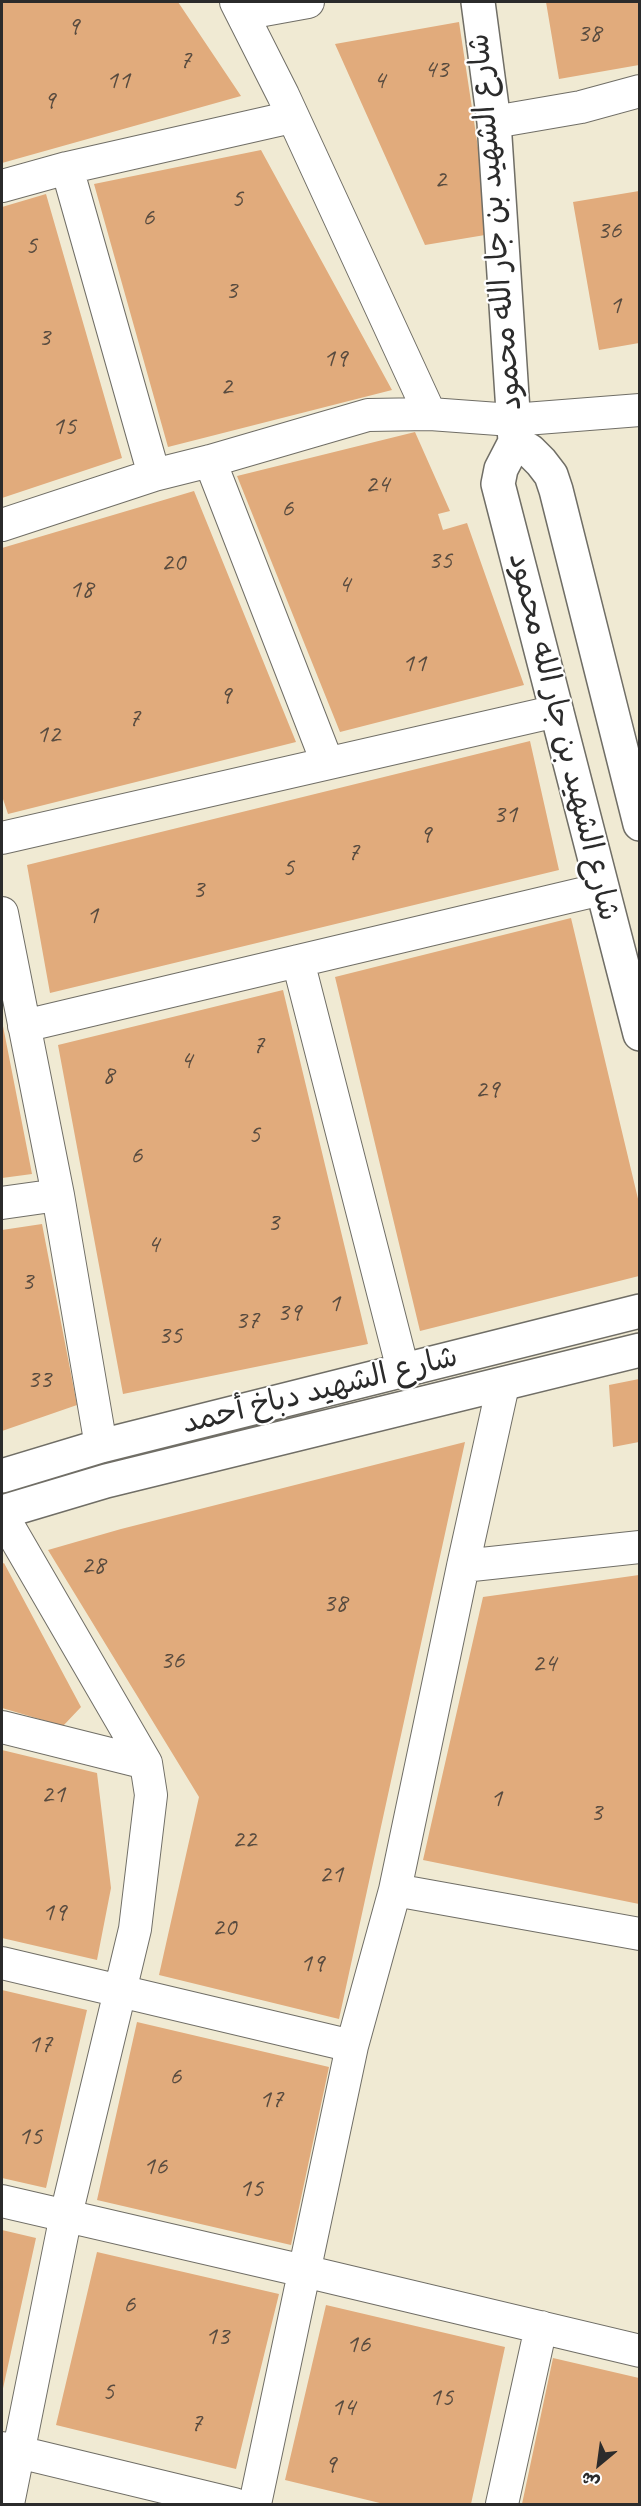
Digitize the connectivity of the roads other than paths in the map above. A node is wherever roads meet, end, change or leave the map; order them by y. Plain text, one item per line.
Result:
1 (308, 2) edge
2 (478, 2) edge
3 (239, 8) edge
4 (639, 91) edge
5 (292, 117) junction
6 (494, 122) junction
7 (67, 168) junction
8 (2, 186) edge
9 (639, 410) edge
10 (430, 414) junction
11 (513, 431) junction
12 (210, 461) junction
13 (154, 475) junction
14 (2, 525) edge
15 (557, 711) junction
16 (327, 762) junction
17 (639, 824) edge
18 (2, 838) edge
19 (602, 889) junction
20 (2, 913) edge
21 (298, 961) junction
22 (24, 1026) junction
23 (639, 1034) edge
24 (57, 1196) junction
25 (2, 1203) edge
26 (639, 1311) edge
27 (639, 1350) edge
28 (403, 1370) junction
29 (503, 1385) junction
30 (101, 1446) junction
31 (2, 1476) edge
32 (2, 1513) edge
33 (639, 1547) edge
34 (462, 1566) junction
35 (2, 1727) edge
36 (146, 1763) junction
37 (395, 1890) junction
38 (639, 1934) edge
39 (2, 1963) edge
40 (121, 1992) junction
41 (352, 2046) junction
42 (2, 2201) edge
43 (66, 2215) junction
44 (304, 2271) junction
45 (541, 2327) junction
46 (639, 2351) edge
47 (10, 2450) edge
48 (8, 2505) edge
49 (234, 2505) edge
50 (255, 2505) edge
51 (502, 2505) edge

1 - 3 street
2 - 6 street, شارع الشهيد بن جار الله محمود
3 - 5 street
4 - 6 street
5 - 7 street
5 - 10 street
6 - 11 street, شارع الشهيد بن جار الله محمود
7 - 8 street
7 - 13 street
9 - 11 street
10 - 11 street
10 - 12 street
11 - 15 street, شارع الشهيد بن جار الله محمود
11 - 17 street, شارع الشهيد بن جار الله محمود
12 - 13 street
12 - 16 street
13 - 14 street
15 - 16 street
15 - 19 street, شارع الشهيد بن جار الله محمود
16 - 18 street
19 - 21 street
19 - 23 street, شارع الشهيد بن جار الله محمود
20 - 22 street
21 - 22 street
21 - 28 street
22 - 24 street
24 - 25 street
24 - 30 street
26 - 28 street, شارع الشهيد دباخ أحمد
27 - 29 street, شارع الشهيد دباخ أحمد
28 - 30 street, شارع الشهيد دباخ أحمد
29 - 32 street, شارع الشهيد دباخ أحمد
29 - 34 street
30 - 31 street, شارع الشهيد دباخ أحمد
32 - 36 street
33 - 34 street
34 - 37 street
35 - 36 street
36 - 40 street
37 - 38 street
37 - 41 street
39 - 40 street
40 - 41 street
40 - 43 street
41 - 44 street
42 - 43 street
43 - 44 street
43 - 47 street
44 - 45 street
44 - 50 street
45 - 46 street
45 - 51 street
47 - 48 street
47 - 49 street

